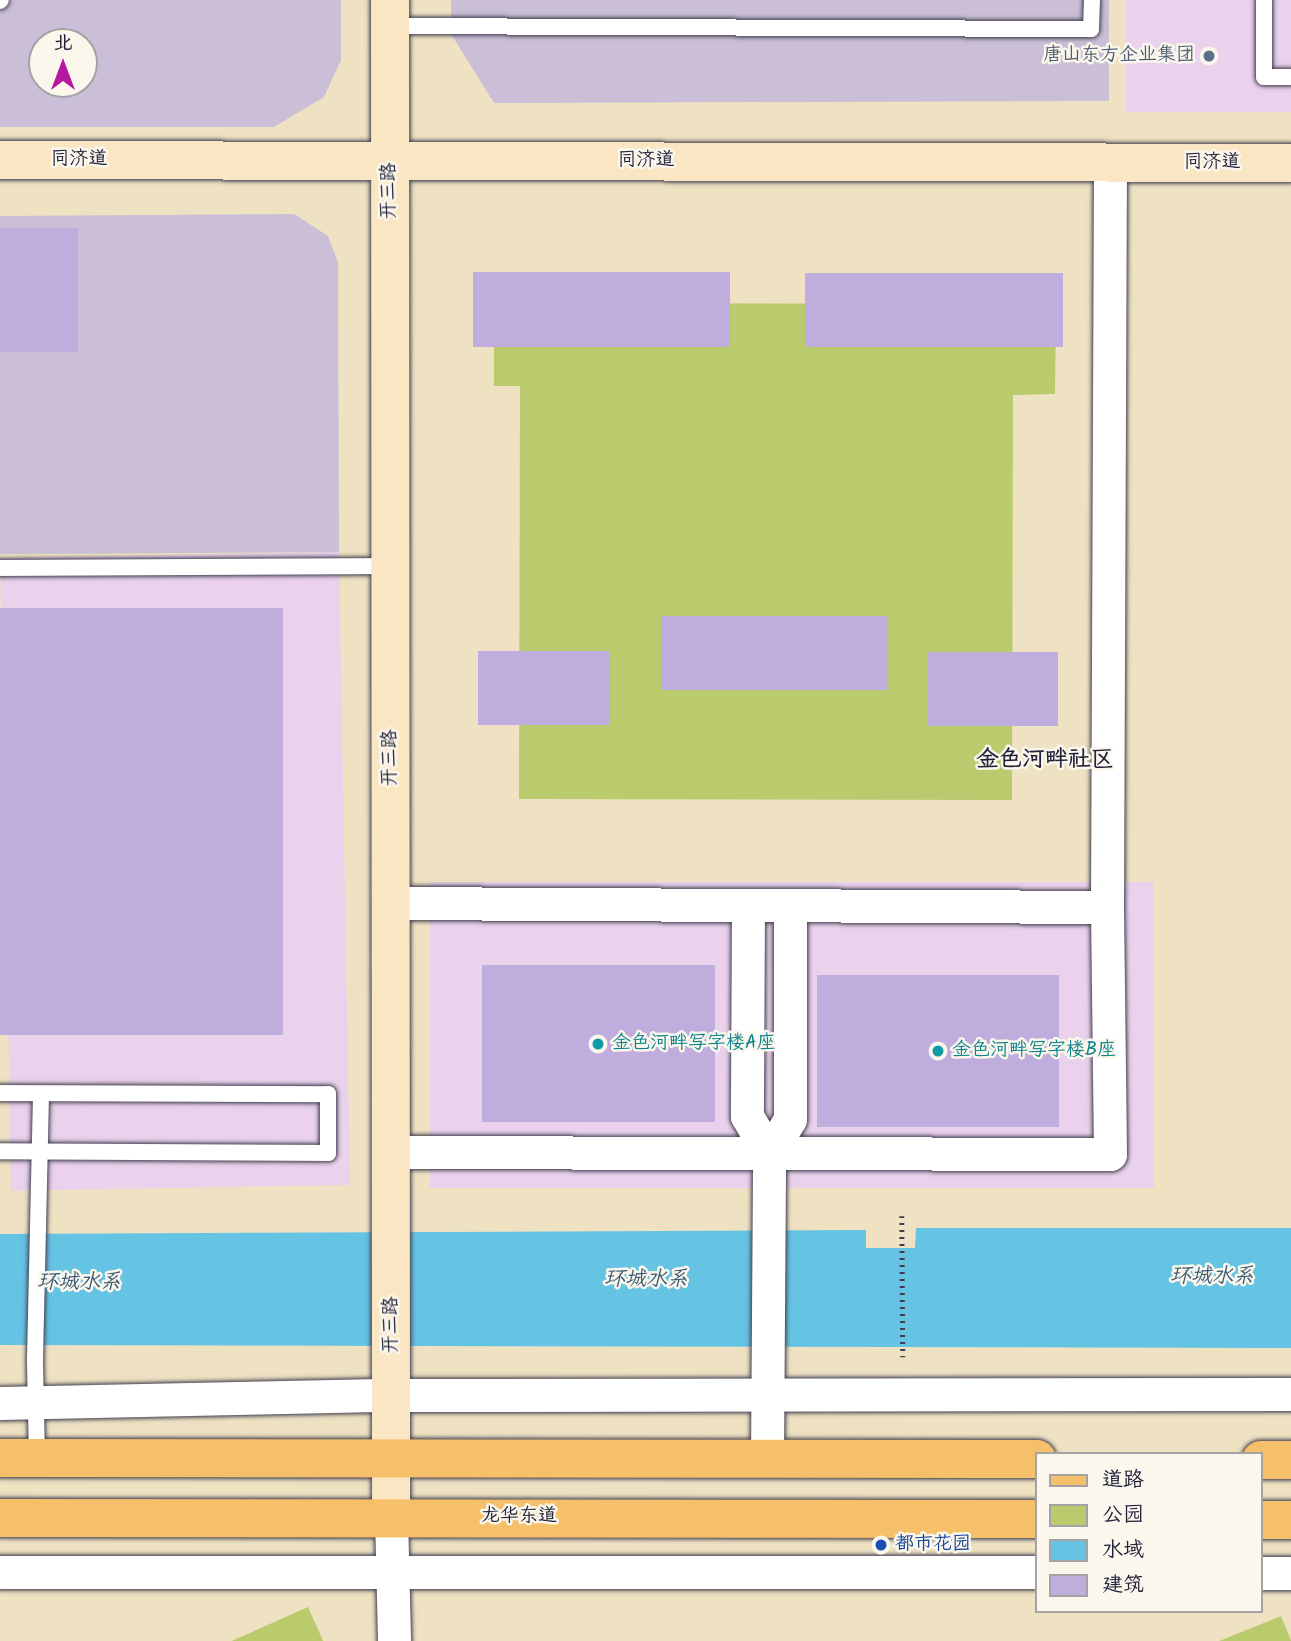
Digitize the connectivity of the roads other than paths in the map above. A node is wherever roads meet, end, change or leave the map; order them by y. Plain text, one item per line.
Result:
1 (1092, 0) edge
2 (1264, 0) edge
3 (390, 13) edge
4 (1291, 77) edge
5 (0, 160) edge
6 (390, 160) junction
7 (1110, 163) junction
8 (1291, 163) edge
9 (391, 566) junction
10 (0, 568) edge
11 (391, 903) junction
12 (748, 905) junction
13 (790, 906) junction
14 (1107, 907) junction
15 (0, 1093) edge
16 (41, 1094) junction
17 (0, 1151) edge
18 (40, 1151) junction
19 (392, 1152) junction
20 (769, 1154) junction
21 (1291, 1394) edge
22 (391, 1395) junction
23 (768, 1395) junction
24 (0, 1403) edge
25 (37, 1403) junction
26 (18, 1458) edge
27 (391, 1458) junction
28 (767, 1458) junction
29 (1036, 1459) edge
30 (1263, 1460) edge
31 (1291, 1460) edge
32 (391, 1516) junction
33 (0, 1518) edge
34 (1036, 1519) edge
35 (1263, 1520) edge
36 (1291, 1520) edge
37 (393, 1569) junction
38 (0, 1572) edge
39 (1036, 1572) edge
40 (1263, 1573) edge
41 (1291, 1573) edge
42 (394, 1641) edge

1 - 3 lane
2 - 4 lane
3 - 6 street, 开三路
5 - 6 street, 同济道
6 - 7 street, 同济道
6 - 9 street, 开三路
7 - 8 street, 同济道
7 - 14 street
9 - 10 lane
9 - 11 street, 开三路
11 - 12 street
11 - 19 street, 开三路
12 - 13 street
12 - 20 street
13 - 14 street
13 - 20 street
14 - 20 street
15 - 16 lane
16 - 18 lane
16 - 18 lane
17 - 18 lane
18 - 25 lane
19 - 20 street
19 - 22 street, 开三路
20 - 23 street
21 - 23 street
22 - 23 street
22 - 25 street
22 - 27 street, 开三路
23 - 28 street
24 - 25 street
25 - 26 lane
26 - 27 main road
27 - 28 main road
27 - 32 street, 开三路
28 - 29 main road
30 - 31 main road
32 - 33 main road, 龙华东道
32 - 34 main road, 龙华东道
32 - 37 street
35 - 36 main road
37 - 38 street
37 - 39 street
37 - 42 street
40 - 41 street

